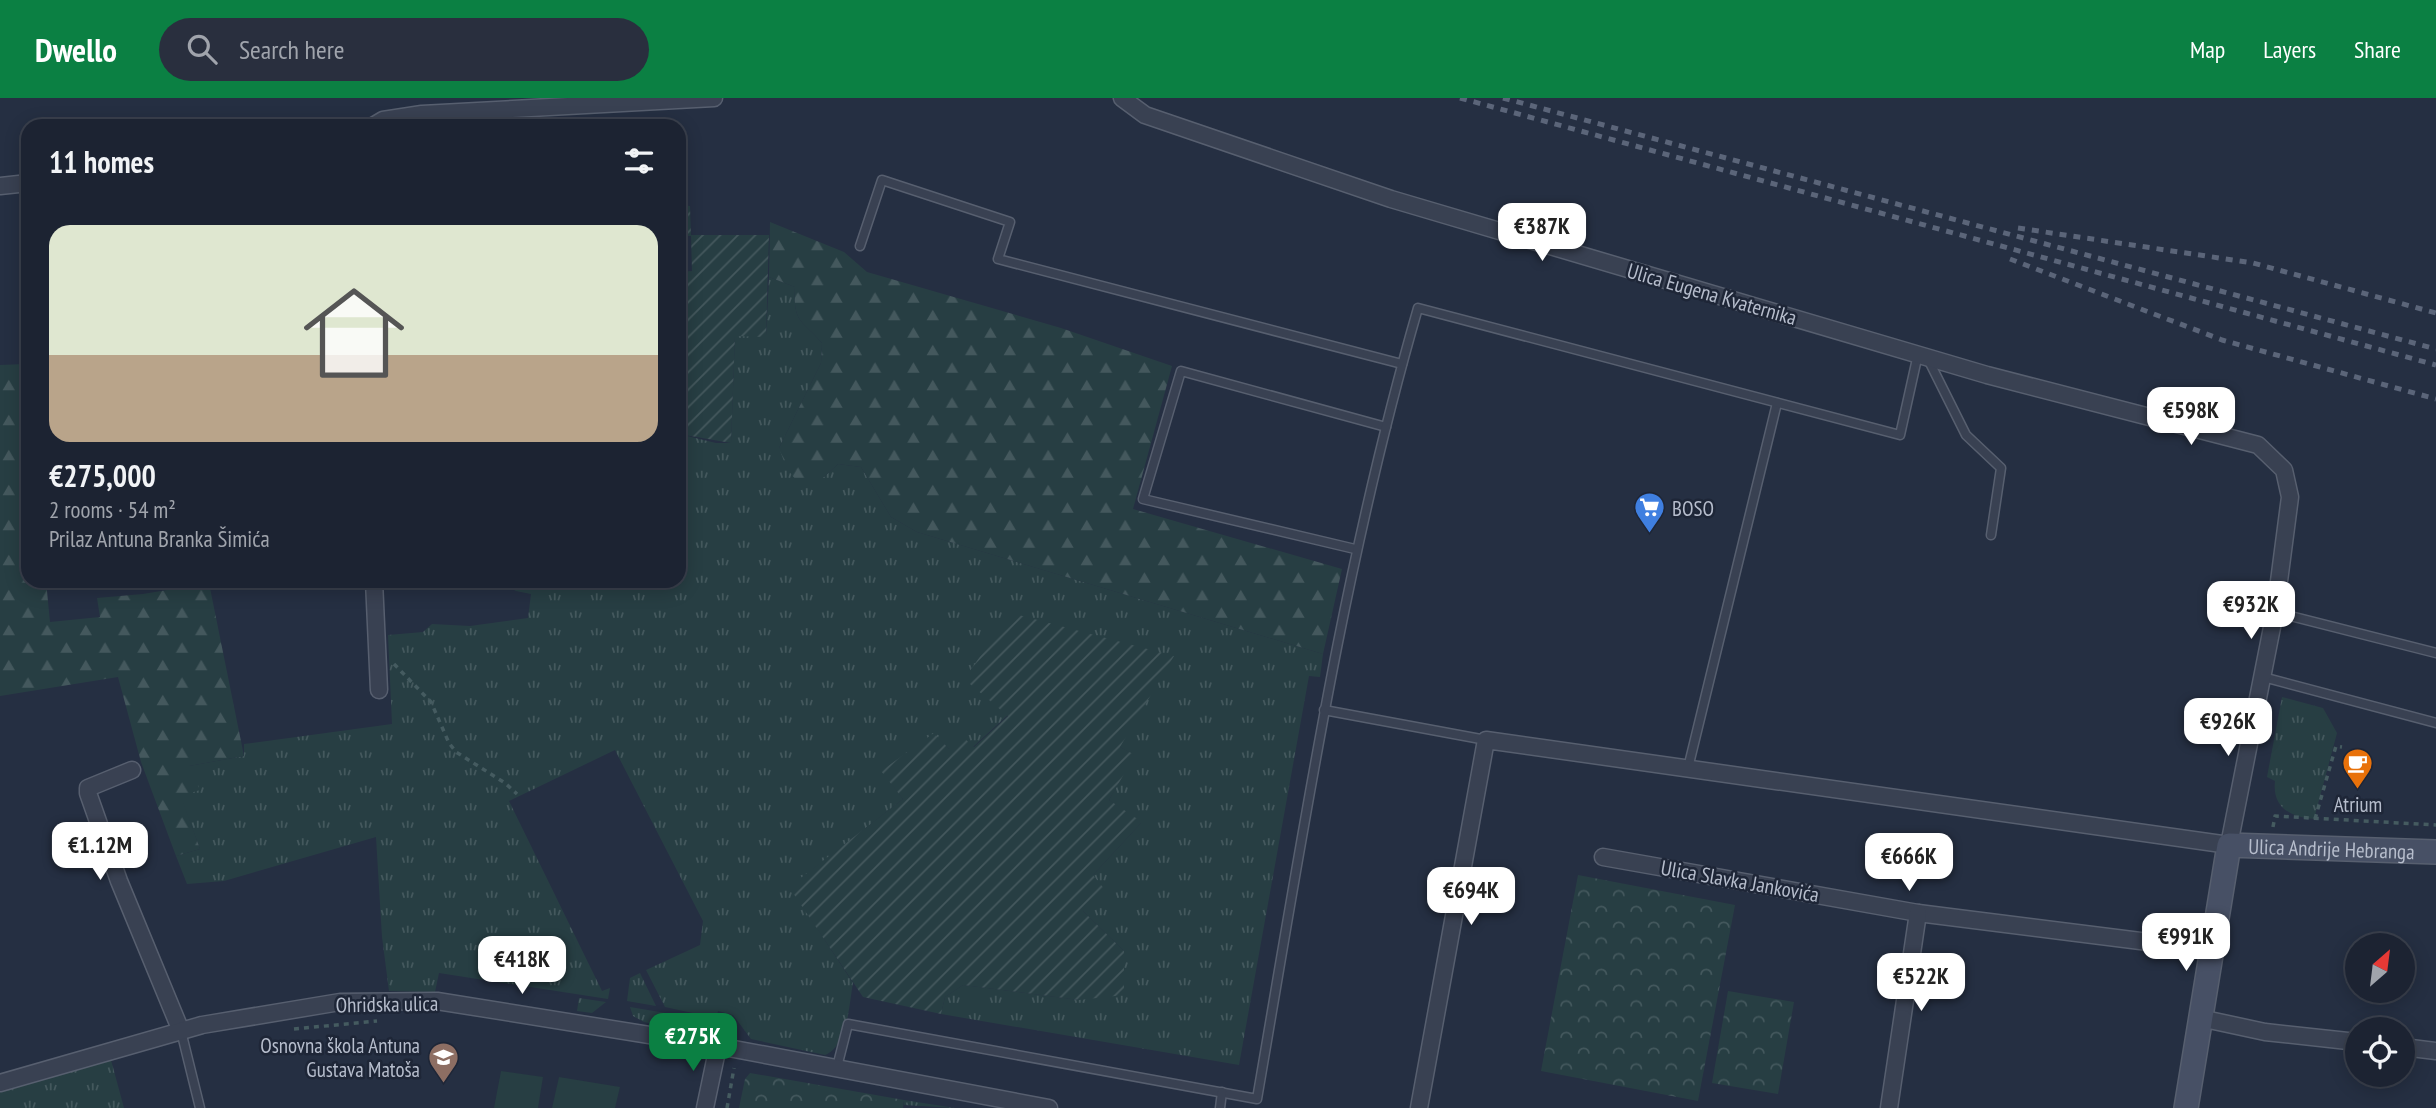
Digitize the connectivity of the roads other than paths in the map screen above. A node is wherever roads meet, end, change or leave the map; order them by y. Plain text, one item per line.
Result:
1 (714, 98) edge
2 (1122, 98) edge
3 (390, 119) edge
4 (21, 184) edge
5 (0, 186) edge
6 (860, 246) dead end
7 (1922, 356) junction
8 (1402, 364) junction
9 (1777, 403) junction
10 (1386, 427) junction
11 (1991, 535) dead end
12 (1355, 549) junction
13 (374, 588) edge
14 (2275, 612) junction
15 (2436, 653) edge
16 (2263, 677) junction
17 (379, 690) dead end
18 (1324, 710) junction
19 (2436, 723) edge
20 (1486, 740) junction
21 (1688, 768) junction
22 (132, 770) dead end
23 (2229, 845) junction
24 (2436, 852) edge
25 (1603, 857) dead end
26 (1918, 913) junction
27 (2212, 950) junction
28 (2200, 1018) junction
29 (181, 1031) junction
30 (2345, 1041) edge
31 (718, 1046) junction
32 (2415, 1048) edge
33 (2436, 1051) edge
34 (837, 1068) junction
35 (0, 1083) edge
36 (1222, 1092) junction
37 (200, 1108) edge
38 (705, 1108) edge
39 (1049, 1108) edge
40 (1220, 1108) edge
41 (1419, 1108) edge
42 (1889, 1108) edge
43 (2186, 1108) edge

1 - 3 street
2 - 7 street, Ulica Eugena Kvaternika
4 - 5 street
6 - 8 lane
7 - 9 lane
7 - 11 lane
7 - 14 street, Ulica Eugena Kvaternika
8 - 9 lane
8 - 10 lane
9 - 21 lane
10 - 12 lane
10 - 12 lane
12 - 18 lane
13 - 17 street
14 - 15 lane
14 - 16 street, Ulica Eugena Kvaternika
16 - 19 lane
16 - 23 street, Ulica Eugena Kvaternika
18 - 20 lane
18 - 36 lane
20 - 21 street
20 - 41 street
21 - 23 street
22 - 29 street
23 - 24 main road, Ulica Andrije Hebranga
23 - 27 main road
25 - 26 street, Ulica Slavka Jankovića
26 - 27 street, Ulica Slavka Jankovića
26 - 42 street
27 - 28 main road
28 - 30 street
28 - 43 main road
29 - 31 street, Ohridska ulica
29 - 35 street, Ohridska ulica
29 - 37 lane
31 - 34 street, Ohridska ulica
31 - 38 street
32 - 33 street
34 - 36 lane
34 - 39 street, Ohridska ulica
36 - 40 lane

